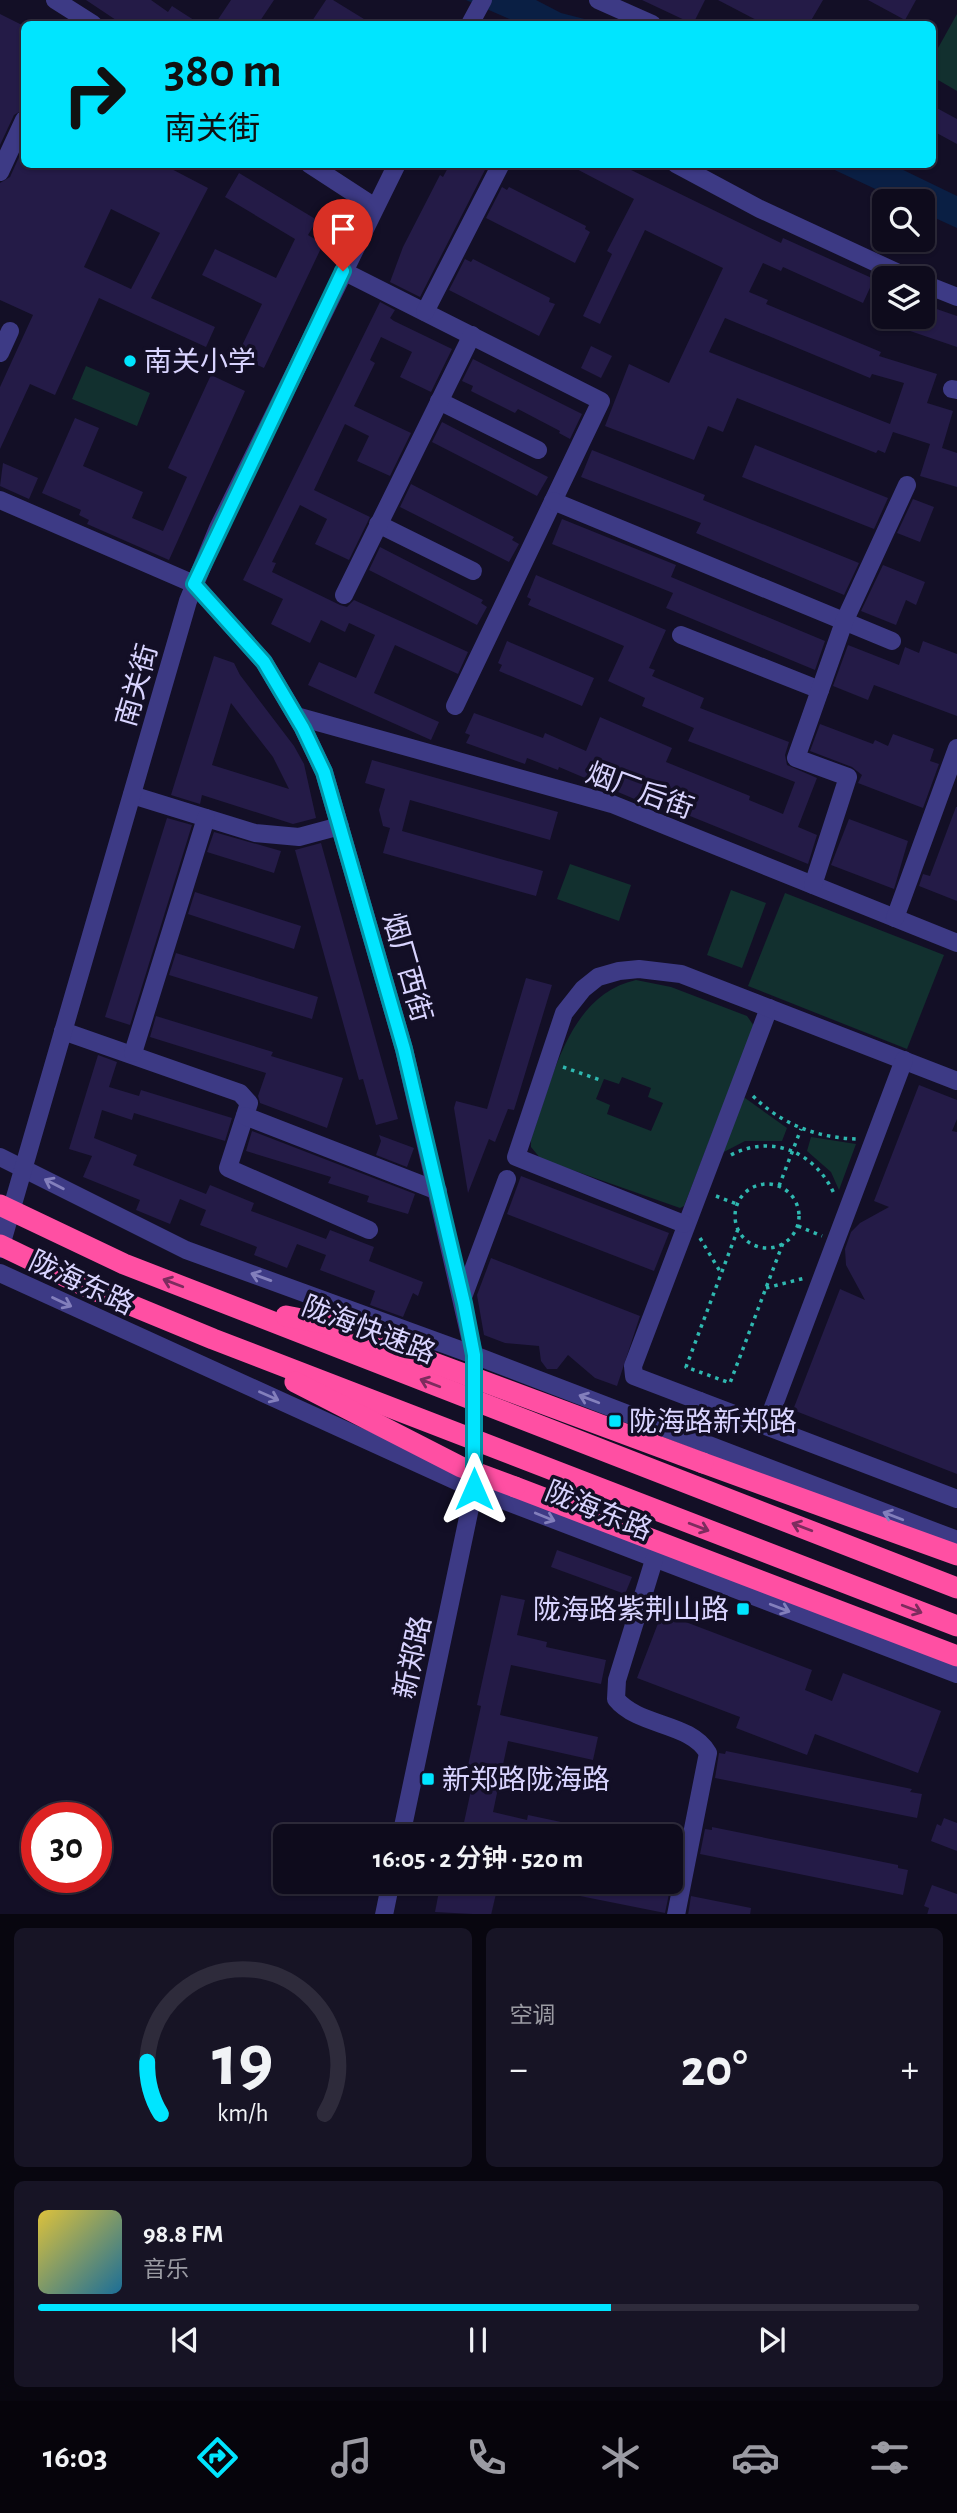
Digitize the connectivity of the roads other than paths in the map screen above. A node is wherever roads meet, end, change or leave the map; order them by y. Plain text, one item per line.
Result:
1 (55, 0) edge
2 (483, 0) edge
3 (598, 0) edge
4 (73, 19) edge
5 (472, 21) edge
6 (645, 21) edge
7 (21, 126) edge
8 (315, 168) edge
9 (395, 168) edge
10 (498, 168) edge
11 (683, 168) edge
12 (0, 172) edge
13 (375, 207) junction
14 (883, 266) edge
15 (343, 271) junction
16 (935, 289) edge
17 (957, 297) edge
18 (425, 312) junction
19 (10, 331) dead end
20 (472, 335) junction
21 (0, 353) edge
22 (439, 401) junction
23 (538, 450) dead end
24 (906, 485) dead end
25 (0, 499) edge
26 (553, 501) junction
27 (379, 524) junction
28 (473, 571) dead end
29 (194, 584) junction
30 (344, 595) dead end
31 (844, 622) junction
32 (681, 635) dead end
33 (892, 642) dead end
34 (820, 690) junction
35 (455, 706) dead end
36 (296, 716) junction
37 (957, 748) edge
38 (132, 795) junction
39 (206, 818) junction
40 (340, 826) junction
41 (813, 885) junction
42 (895, 918) junction
43 (957, 943) edge
44 (769, 1008) junction
45 (63, 1031) junction
46 (133, 1053) junction
47 (904, 1060) junction
48 (957, 1081) edge
49 (245, 1116) junction
50 (0, 1157) edge
51 (23, 1169) junction
52 (507, 1179) dead end
53 (438, 1191) junction
54 (0, 1205) edge
55 (691, 1229) junction
56 (369, 1230) dead end
57 (0, 1247) edge
58 (0, 1273) edge
59 (463, 1297) junction
60 (227, 1304) junction
61 (213, 1339) junction
62 (474, 1355) junction
63 (700, 1401) junction
64 (766, 1426) junction
65 (688, 1437) junction
66 (474, 1489) junction
67 (957, 1499) edge
68 (957, 1540) edge
69 (957, 1555) edge
70 (654, 1560) junction
71 (957, 1588) edge
72 (957, 1626) edge
73 (957, 1656) edge
74 (957, 1674) edge
75 (404, 1824) edge
76 (388, 1894) edge
77 (384, 1914) edge
78 (676, 1914) edge

1 - 4 street
2 - 5 street
3 - 6 street
7 - 12 street
8 - 13 street
9 - 13 street, 南关街
10 - 18 street
11 - 14 street
13 - 15 street, 南关街
15 - 18 street
15 - 29 street, 南关街
16 - 17 street
18 - 20 street
19 - 21 street
20 - 22 street
20 - 26 street
22 - 23 street
22 - 27 street
24 - 31 street
25 - 29 street
26 - 31 street
26 - 35 street
27 - 28 street
27 - 30 street
29 - 36 street, 烟厂西街
29 - 38 street, 南关街
31 - 33 street
31 - 34 street
32 - 34 street
34 - 41 street
36 - 40 street, 烟厂西街
36 - 41 street, 烟厂后街
37 - 42 street
38 - 39 street
38 - 45 street, 南关街
39 - 40 street
39 - 46 street
40 - 53 street, 烟厂西街
41 - 42 street, 烟厂后街
42 - 43 street, 烟厂后街
44 - 47 street
44 - 55 street
44 - 55 street
45 - 46 street
45 - 51 street, 南关街
46 - 49 street
47 - 48 street
47 - 64 street
49 - 53 street
49 - 56 street
50 - 51 street
51 - 57 street, 南关街
62 -> 51 street
52 - 59 street
53 - 59 street, 烟厂西街
60 -> 54 highway, 陇海快速路, bridge
55 - 63 street
57 - 61 highway, bridge
58 -> 66 street, 陇海东路
59 - 62 street, 烟厂西街
60 - 69 highway, bridge
71 -> 60 highway, 陇海快速路, bridge
61 -> 72 highway, bridge
61 - 73 highway, bridge
65 -> 62 street
62 - 66 street, 烟厂西街
63 - 64 street
63 - 65 street
64 - 67 street
68 -> 65 street
66 -> 70 street, 陇海东路
66 - 75 street, 新郑路
70 -> 74 street, 陇海东路
70 - 78 street
76 - 77 street

